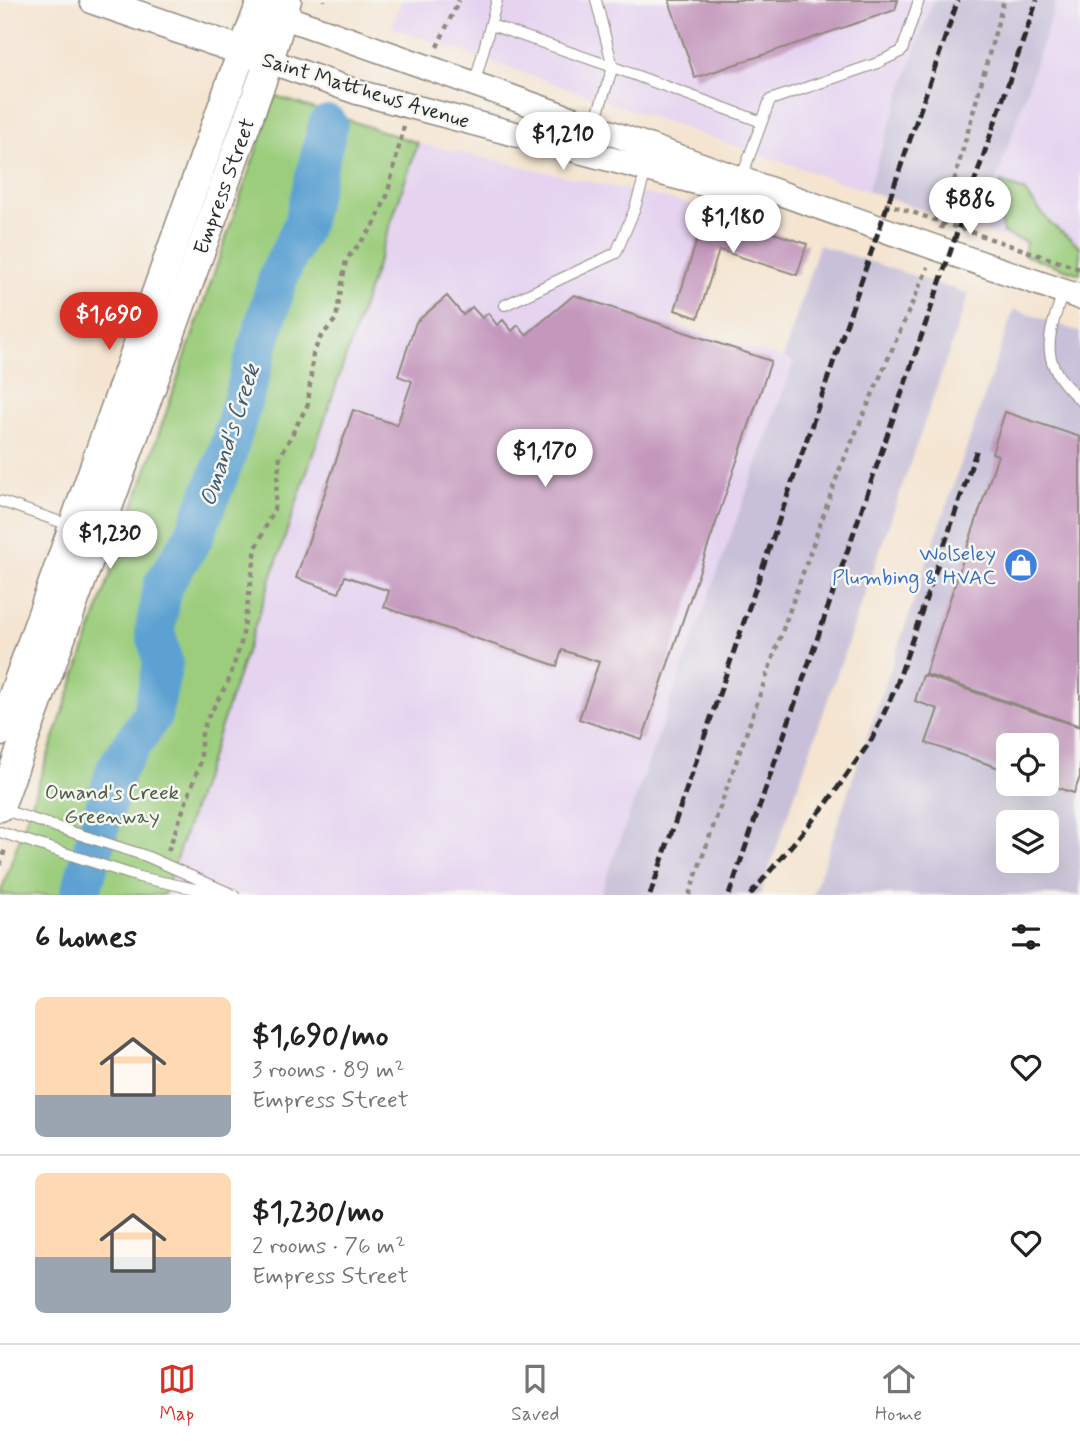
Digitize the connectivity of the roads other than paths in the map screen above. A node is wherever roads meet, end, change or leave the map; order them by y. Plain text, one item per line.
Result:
1 (94, 0) edge
2 (497, 0) edge
3 (596, 0) edge
4 (919, 0) edge
5 (266, 5) edge
6 (491, 25) junction
7 (243, 50) junction
8 (269, 61) junction
9 (613, 67) junction
10 (475, 83) junction
11 (762, 122) junction
12 (594, 125) junction
13 (584, 154) junction
14 (650, 158) junction
15 (739, 186) junction
16 (1071, 294) edge
17 (505, 305) dead end
18 (1080, 400) edge
19 (0, 501) edge
20 (85, 530) junction
21 (0, 732) edge
22 (0, 808) edge
23 (0, 832) edge
24 (225, 895) edge
25 (234, 895) edge

1 - 7 main road, Saint Matthews Avenue
2 - 6 lane
3 - 9 lane
4 - 11 lane
5 - 7 main road, Empress Street
5 - 8 main road, Empress Street
5 - 10 street, Saint Matthews Avenue
6 - 9 lane
6 - 10 lane
7 - 8 main road, Saint Matthews Avenue
7 - 20 main road, Empress Street
8 - 13 street, Saint Matthews Avenue
8 - 20 main road, Empress Street
9 - 11 lane
9 - 12 lane
10 - 12 street, Saint Matthews Avenue
11 - 15 lane
12 - 13 lane
12 - 14 street, Saint Matthews Avenue
13 - 14 street, Saint Matthews Avenue
14 - 15 street, Saint Matthews Avenue
14 - 17 lane
15 - 16 street, Saint Matthews Avenue
16 - 18 lane
19 - 20 lane
20 - 21 main road, Empress Street
20 - 22 main road, Empress Street
22 - 25 lane
23 - 24 lane

